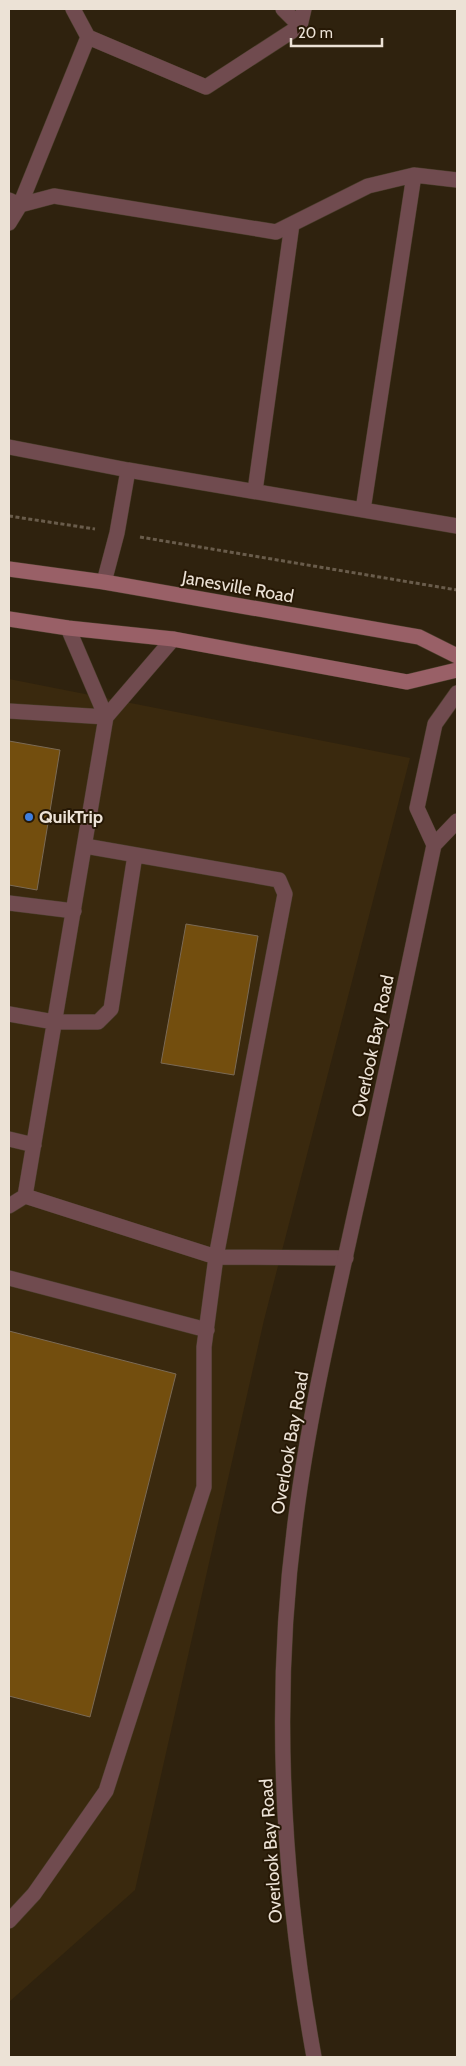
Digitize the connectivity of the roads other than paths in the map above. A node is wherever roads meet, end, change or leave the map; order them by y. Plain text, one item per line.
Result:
1 (73, 9) edge
2 (283, 9) edge
3 (304, 9) edge
4 (300, 26) junction
5 (88, 37) junction
6 (414, 175) junction
7 (457, 180) edge
8 (14, 202) edge
9 (9, 223) edge
10 (292, 224) junction
11 (9, 448) edge
12 (128, 470) junction
13 (255, 491) junction
14 (363, 510) junction
15 (457, 526) edge
16 (9, 569) edge
17 (104, 582) junction
18 (9, 619) edge
19 (68, 628) junction
20 (173, 639) junction
21 (457, 656) edge
22 (457, 670) edge
23 (457, 693) edge
24 (9, 711) edge
25 (106, 717) junction
26 (457, 821) edge
27 (434, 845) junction
28 (85, 846) junction
29 (135, 855) junction
30 (9, 904) edge
31 (74, 911) junction
32 (9, 1014) edge
33 (54, 1022) junction
34 (9, 1139) edge
35 (34, 1145) junction
36 (25, 1196) junction
37 (9, 1206) edge
38 (216, 1257) junction
39 (346, 1258) junction
40 (9, 1278) edge
41 (207, 1330) junction
42 (9, 1921) edge
43 (314, 2057) edge

1 - 5 street
2 - 4 street
3 - 4 street
4 - 5 street
5 - 8 street
6 - 7 street
6 - 10 street
6 - 14 street
8 - 9 street
8 - 10 street
10 - 13 street
11 - 12 street
12 - 13 street
12 - 17 street
13 - 14 street
14 - 15 street
16 - 17 main road, Janesville Road
17 - 21 main road, Janesville Road
18 - 19 main road
19 - 20 main road
19 - 25 street
20 - 22 main road
20 - 25 street
23 - 27 street
24 - 25 street
25 - 28 street
26 - 27 street
27 - 39 street, Overlook Bay Road
28 - 29 street
28 - 31 street
29 - 33 street
29 - 38 street
30 - 31 street
31 - 33 street
32 - 33 street
33 - 35 street
34 - 35 street
35 - 36 street
36 - 37 street
36 - 38 street
38 - 39 street
38 - 41 street
39 - 43 street, Overlook Bay Road
40 - 41 street
41 - 42 street

